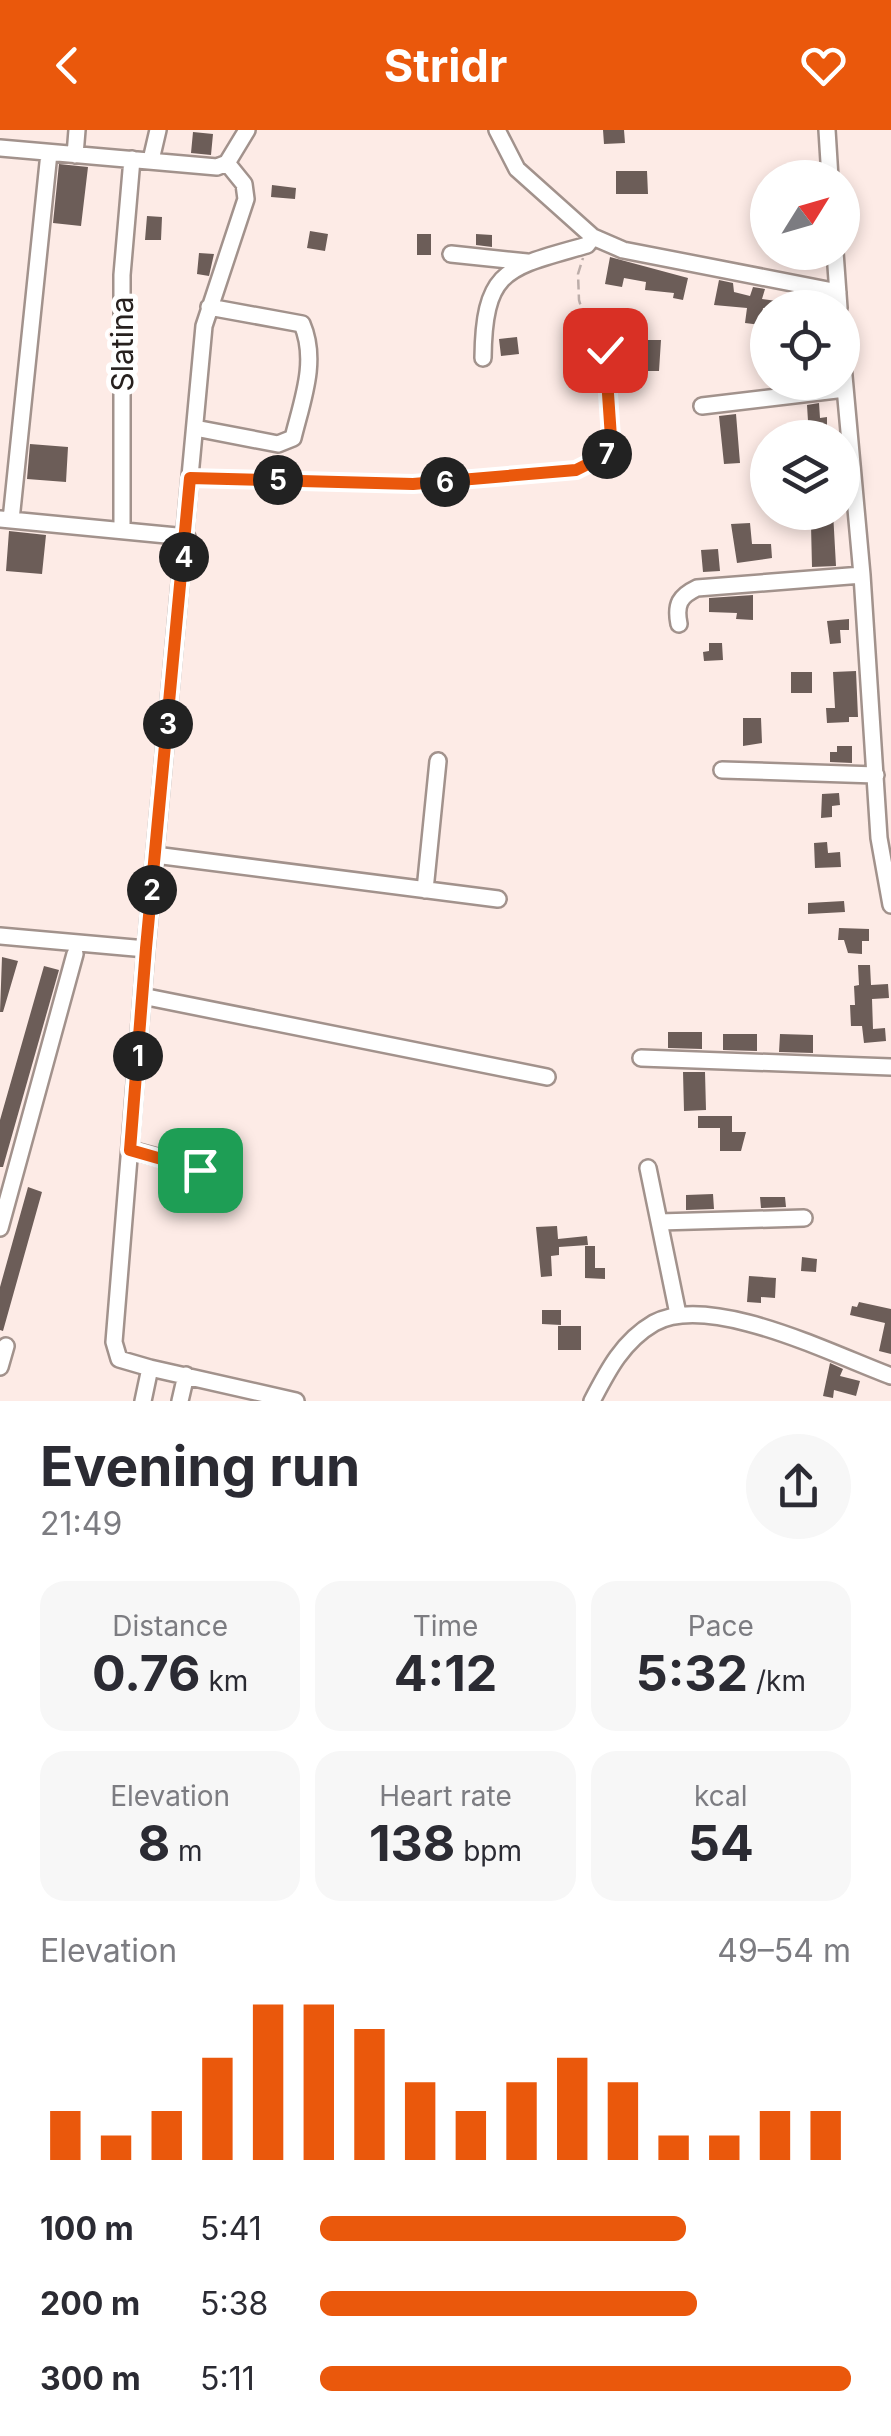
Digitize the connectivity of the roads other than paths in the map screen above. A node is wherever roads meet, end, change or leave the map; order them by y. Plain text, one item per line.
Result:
1 (77, 130) edge
2 (158, 130) edge
3 (247, 130) edge
4 (497, 130) edge
5 (827, 130) edge
6 (0, 148) edge
7 (49, 153) junction
8 (75, 155) junction
9 (132, 159) junction
10 (151, 160) junction
11 (829, 160) edge
12 (227, 163) junction
13 (590, 241) junction
14 (451, 254) dead end
15 (528, 262) junction
16 (816, 290) edge
17 (209, 307) junction
18 (484, 358) dead end
19 (752, 400) edge
20 (846, 400) edge
21 (702, 406) dead end
22 (195, 428) junction
23 (5, 520) edge
24 (122, 530) junction
25 (186, 537) junction
26 (862, 575) junction
27 (679, 624) dead end
28 (438, 762) dead end
29 (722, 770) dead end
30 (876, 775) junction
31 (155, 855) junction
32 (425, 890) junction
33 (498, 900) dead end
34 (891, 903) edge
35 (0, 936) edge
36 (146, 948) junction
37 (74, 954) dead end
38 (142, 996) junction
39 (641, 1058) dead end
40 (891, 1067) edge
41 (547, 1076) dead end
42 (130, 1150) junction
43 (648, 1168) dead end
44 (200, 1170) dead end
45 (804, 1218) dead end
46 (659, 1222) junction
47 (0, 1228) edge
48 (678, 1314) junction
49 (6, 1346) dead end
50 (0, 1366) edge
51 (150, 1368) junction
52 (186, 1375) junction
53 (891, 1376) edge
54 (144, 1401) edge
55 (180, 1401) edge
56 (296, 1401) edge
57 (592, 1401) edge

1 - 8 street
2 - 10 street
3 - 12 street
4 - 13 street
5 - 11 street
6 - 7 street
7 - 8 street
7 - 23 street
8 - 9 street
9 - 10 street
9 - 24 street, Slatina
10 - 12 street
12 - 17 street
13 - 15 street
13 - 16 street
14 - 15 street
15 - 18 street
17 - 22 street
17 - 22 street
19 - 21 street
20 - 26 street
22 - 25 street
23 - 24 street
24 - 25 street
25 - 31 street
26 - 27 street
26 - 30 street
28 - 32 street
29 - 30 street
30 - 34 street
31 - 32 street
31 - 36 street
32 - 33 street
35 - 36 street
36 - 38 street
37 - 47 street
38 - 41 street
38 - 42 street
39 - 40 street
42 - 44 street
42 - 51 street
43 - 46 street
45 - 46 street
46 - 48 street
48 - 53 street
48 - 57 street
49 - 50 street
51 - 52 street
51 - 54 street
52 - 55 street
52 - 56 street

